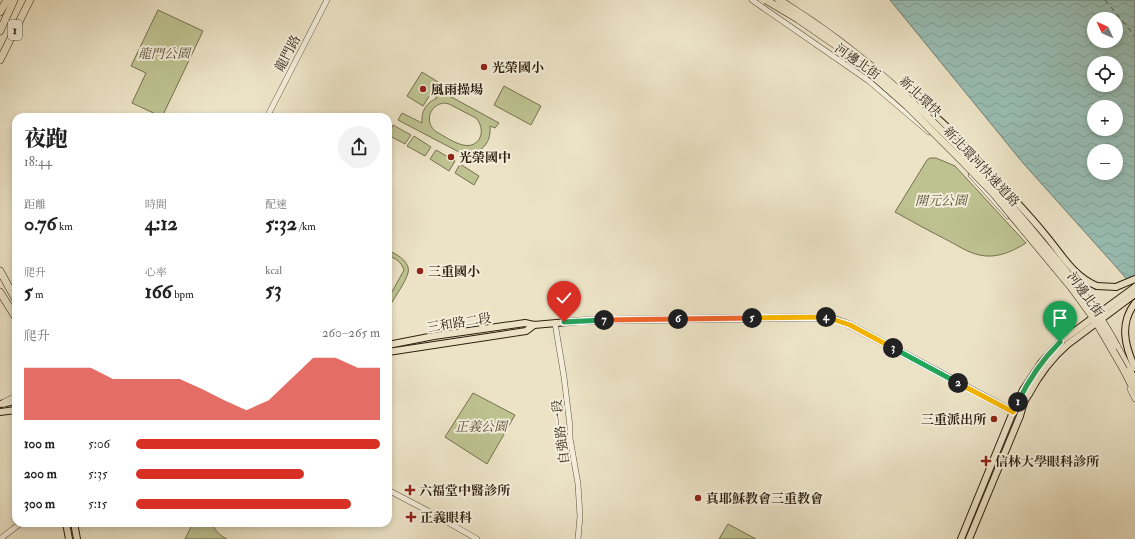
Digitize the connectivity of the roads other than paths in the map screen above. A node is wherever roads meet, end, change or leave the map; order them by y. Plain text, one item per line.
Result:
1 (6, 0) edge
2 (14, 0) edge
3 (30, 0) edge
4 (327, 0) edge
5 (752, 0) edge
6 (766, 0) edge
7 (780, 0) edge
8 (0, 12) edge
9 (0, 31) edge
10 (0, 60) edge
11 (923, 110) junction
12 (269, 113) edge
13 (0, 271) edge
14 (0, 279) edge
15 (1135, 279) edge
16 (1135, 287) edge
17 (0, 292) edge
18 (12, 293) edge
19 (1135, 294) edge
20 (12, 295) edge
21 (1135, 303) edge
22 (12, 312) edge
23 (555, 323) junction
24 (534, 325) junction
25 (392, 344) edge
26 (392, 351) edge
27 (1135, 368) edge
28 (1135, 377) edge
29 (1135, 381) edge
30 (1026, 392) junction
31 (1135, 392) edge
32 (12, 398) edge
33 (1135, 399) edge
34 (12, 402) edge
35 (2, 404) edge
36 (12, 410) edge
37 (0, 412) edge
38 (1013, 412) junction
39 (392, 492) edge
40 (15, 527) edge
41 (67, 527) edge
42 (75, 527) edge
43 (0, 538) edge
44 (69, 539) edge
45 (77, 539) edge
46 (477, 539) edge
47 (578, 539) edge
48 (961, 539) edge
49 (969, 539) edge

1 - 8 highway, 1
2 - 9 highway
3 - 10 highway, 1
4 - 12 street, 龍門路
5 - 33 street, 河邊北街
6 - 31 highway, 新北環河快速道路, bridge
7 - 11 street
7 - 29 highway, 新北環快, bridge
11 - 15 main road, bridge
11 - 28 street
13 - 18 highway
14 - 20 highway
16 - 30 main road, bridge
17 - 22 highway
19 - 30 main road, bridge
21 - 27 main road
23 - 24 main road, 三和路二段
23 - 38 main road, 三和路二段
23 - 47 street, 自強路一段
24 - 25 main road, 三和路二段
24 - 26 main road, 三和路二段
30 - 38 main road
30 - 49 main road
32 - 35 highway
34 - 35 main road
36 - 37 main road
38 - 48 main road
39 - 46 street
40 - 43 street
41 - 44 main road
42 - 45 main road

